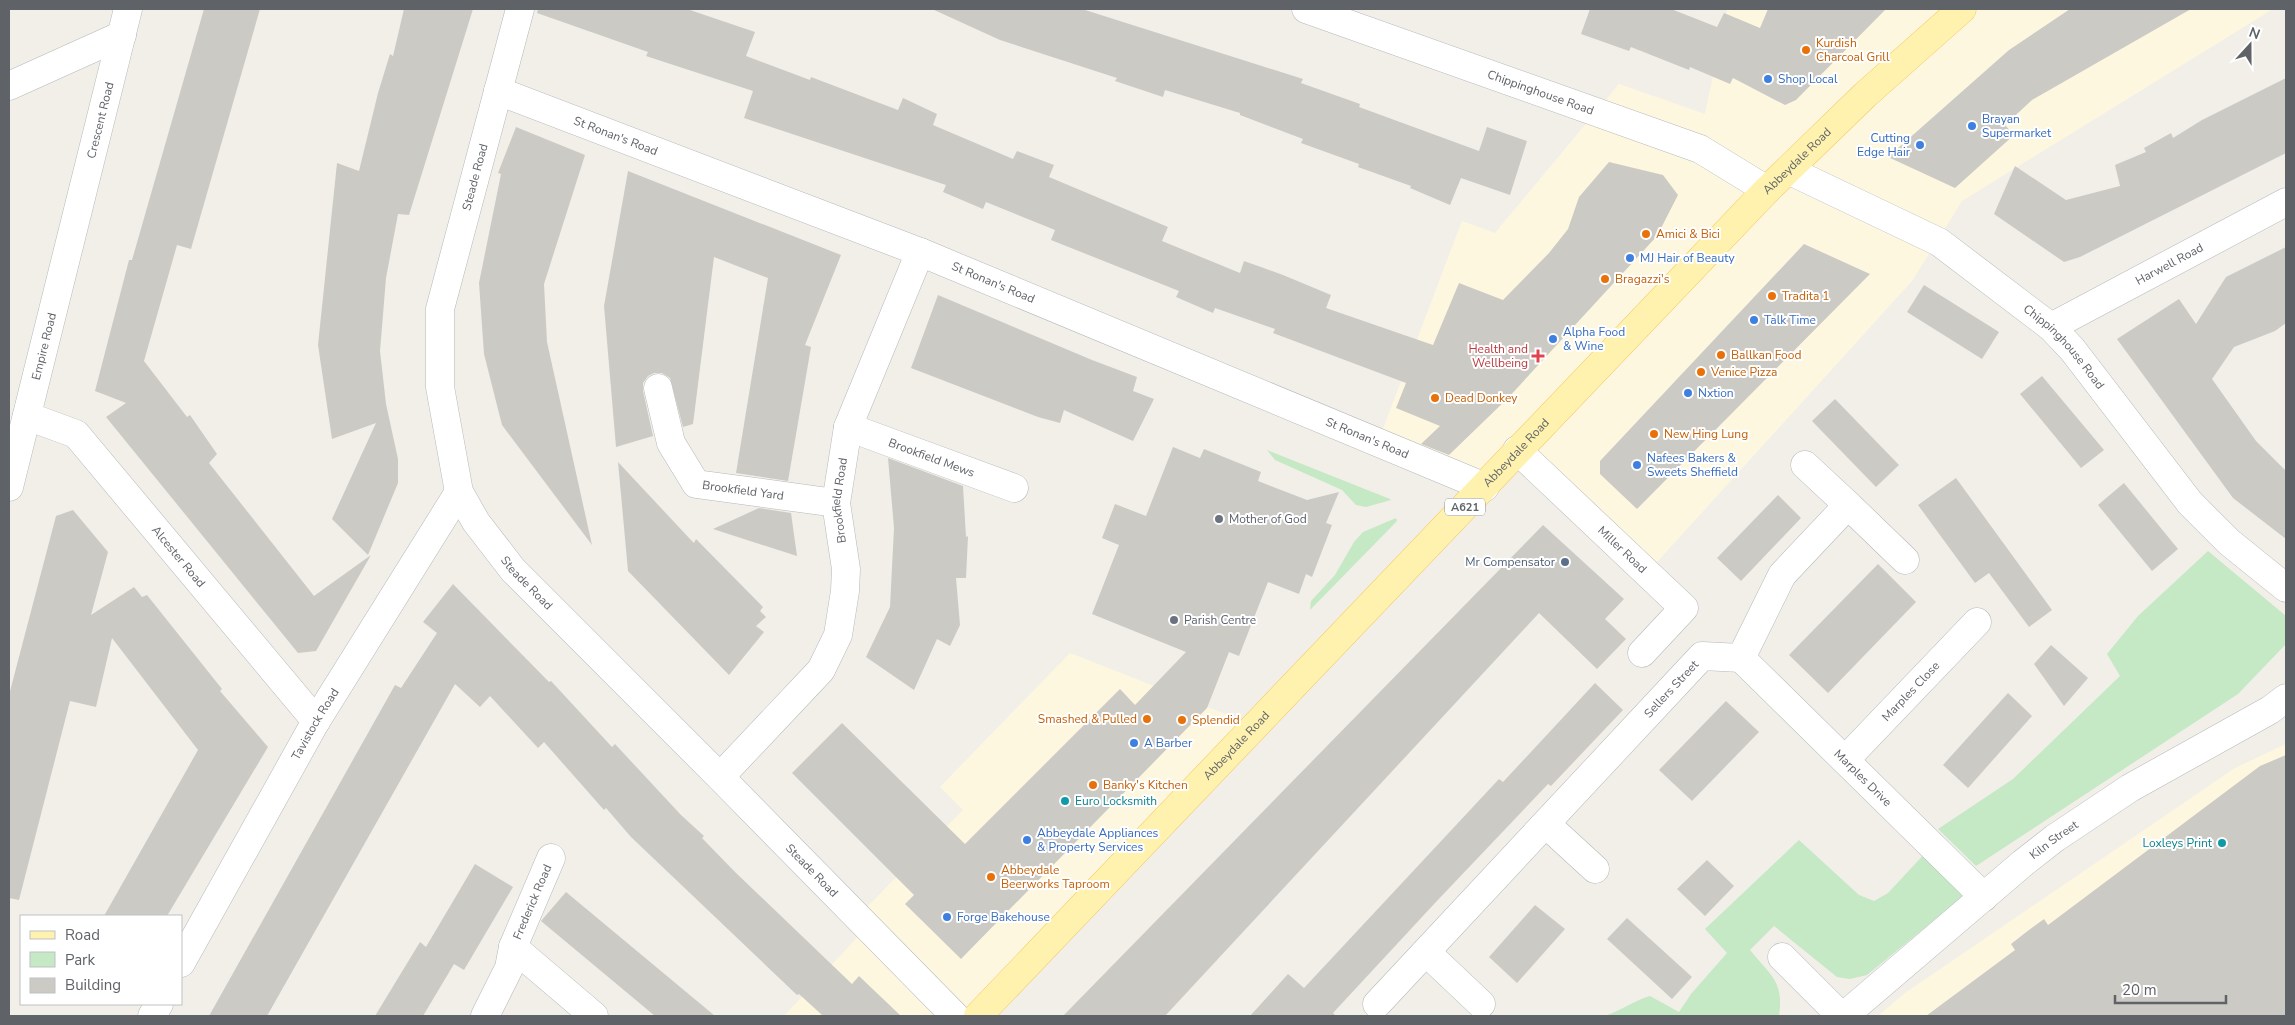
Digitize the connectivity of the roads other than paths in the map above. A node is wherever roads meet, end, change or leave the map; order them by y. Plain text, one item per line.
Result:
1 (128, 9) edge
2 (520, 9) edge
3 (1306, 9) edge
4 (1962, 9) edge
5 (122, 35) junction
6 (9, 86) edge
7 (498, 91) junction
8 (1788, 170) junction
9 (1767, 190) junction
10 (2286, 202) edge
11 (80, 206) joint
12 (920, 252) junction
13 (2051, 327) junction
14 (658, 388) dead end
15 (27, 416) junction
16 (848, 427) junction
17 (1517, 450) junction
18 (1805, 465) dead end
19 (9, 487) edge
20 (1484, 487) junction
21 (1014, 488) dead end
22 (459, 492) junction
23 (836, 503) junction
24 (1848, 505) junction
25 (1905, 560) dead end
26 (2286, 588) edge
27 (1977, 622) dead end
28 (1642, 652) dead end
29 (1742, 658) junction
30 (2286, 698) edge
31 (316, 721) junction
32 (1844, 760) junction
33 (720, 777) junction
34 (1546, 824) junction
35 (551, 858) dead end
36 (1595, 869) dead end
37 (1984, 897) junction
38 (512, 947) junction
39 (1426, 952) junction
40 (1782, 957) dead end
41 (182, 961) edge
42 (1377, 1004) dead end
43 (1481, 1004) dead end
44 (485, 1016) edge
45 (594, 1016) edge
46 (955, 1016) edge
47 (978, 1016) edge
48 (1840, 1016) edge
49 (1844, 1016) edge

1 - 5 street, Crescent Road
2 - 7 street, Steade Road
3 - 9 street, Chippinghouse Road
4 - 8 main road, Abbeydale Road / A621
5 - 6 street
5 - 11 street, Crescent Road
7 - 12 street, St Ronan's Road
7 - 22 street, Steade Road
8 - 9 main road, Abbeydale Road / A621
8 - 13 street, Chippinghouse Road
9 - 17 main road, Abbeydale Road / A621
10 - 13 street, Harwell Road
11 - 15 street, Empire Road
12 - 16 street, Brookfield Road
12 - 20 street, St Ronan's Road
13 - 26 street, Chippinghouse Road
14 - 23 street, Brookfield Yard
15 - 19 street, Empire Road
15 - 31 street, Alcester Road
16 - 21 street, Brookfield Mews
16 - 23 street, Brookfield Road
17 - 20 main road, Abbeydale Road / A621
17 - 28 street, Miller Road
18 - 24 street
20 - 47 main road, Abbeydale Road / A621
22 - 31 street, Tavistock Road
22 - 33 street, Steade Road
23 - 33 street, Brookfield Road
24 - 25 street
24 - 29 street
27 - 32 street, Marples Close
29 - 32 street, Marples Drive
29 - 34 street, Sellers Street
30 - 37 street, Kiln Street
31 - 41 street, Tavistock Road
32 - 37 street, Marples Drive
33 - 46 street, Steade Road
34 - 36 street
34 - 39 street, Sellers Street
35 - 38 street, Frederick Road
37 - 49 street, Kiln Street
38 - 44 street, Frederick Road
38 - 45 street, Frederick Road
39 - 42 street, Sellers Street
39 - 43 street
40 - 48 street

